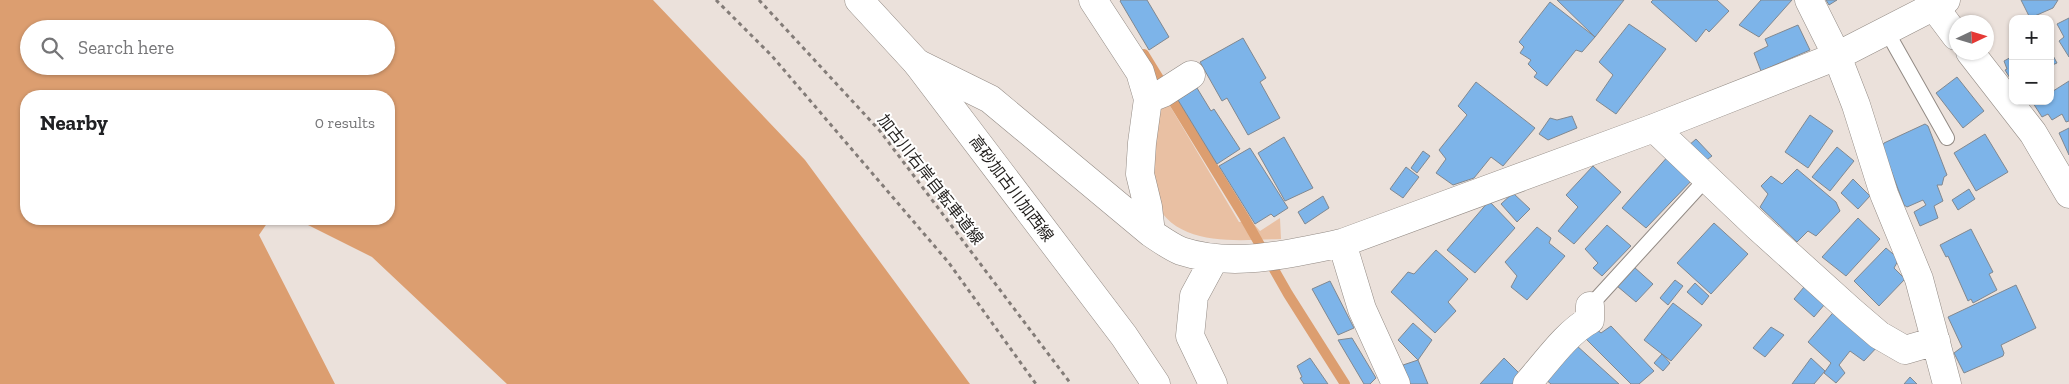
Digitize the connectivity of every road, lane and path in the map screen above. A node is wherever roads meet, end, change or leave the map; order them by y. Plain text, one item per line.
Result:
1 (716, 0) edge
2 (759, 0) edge
3 (858, 0) edge
4 (1093, 0) edge
5 (1809, 0) edge
6 (1936, 2) edge
7 (1949, 24) edge
8 (1886, 30) junction
9 (1836, 56) junction
10 (1976, 60) edge
11 (917, 63) junction
12 (1654, 128) junction
13 (1947, 138) dead end
14 (1706, 179) junction
15 (2069, 194) edge
16 (1151, 233) junction
17 (1342, 243) junction
18 (1214, 259) junction
19 (1590, 306) joint
20 (1936, 341) junction
21 (1036, 384) edge
22 (1071, 384) edge
23 (1156, 384) edge
24 (1213, 384) edge
25 (1396, 384) edge
26 (1527, 384) edge
27 (1947, 384) edge

1 - 21 path
2 - 22 path, 加古川右岸自転車道線
3 - 11 street, 高砂加古川加西線
4 - 16 street
5 - 9 street
6 - 7 street
6 - 8 street
8 - 9 street
8 - 13 lane
9 - 12 street
9 - 20 street
10 - 15 street
11 - 16 street
11 - 23 street, 高砂加古川加西線
12 - 14 street
12 - 17 street
14 - 19 lane
14 - 20 street
16 - 18 street
17 - 18 street
17 - 25 street
18 - 24 street
19 - 26 street
20 - 27 street

